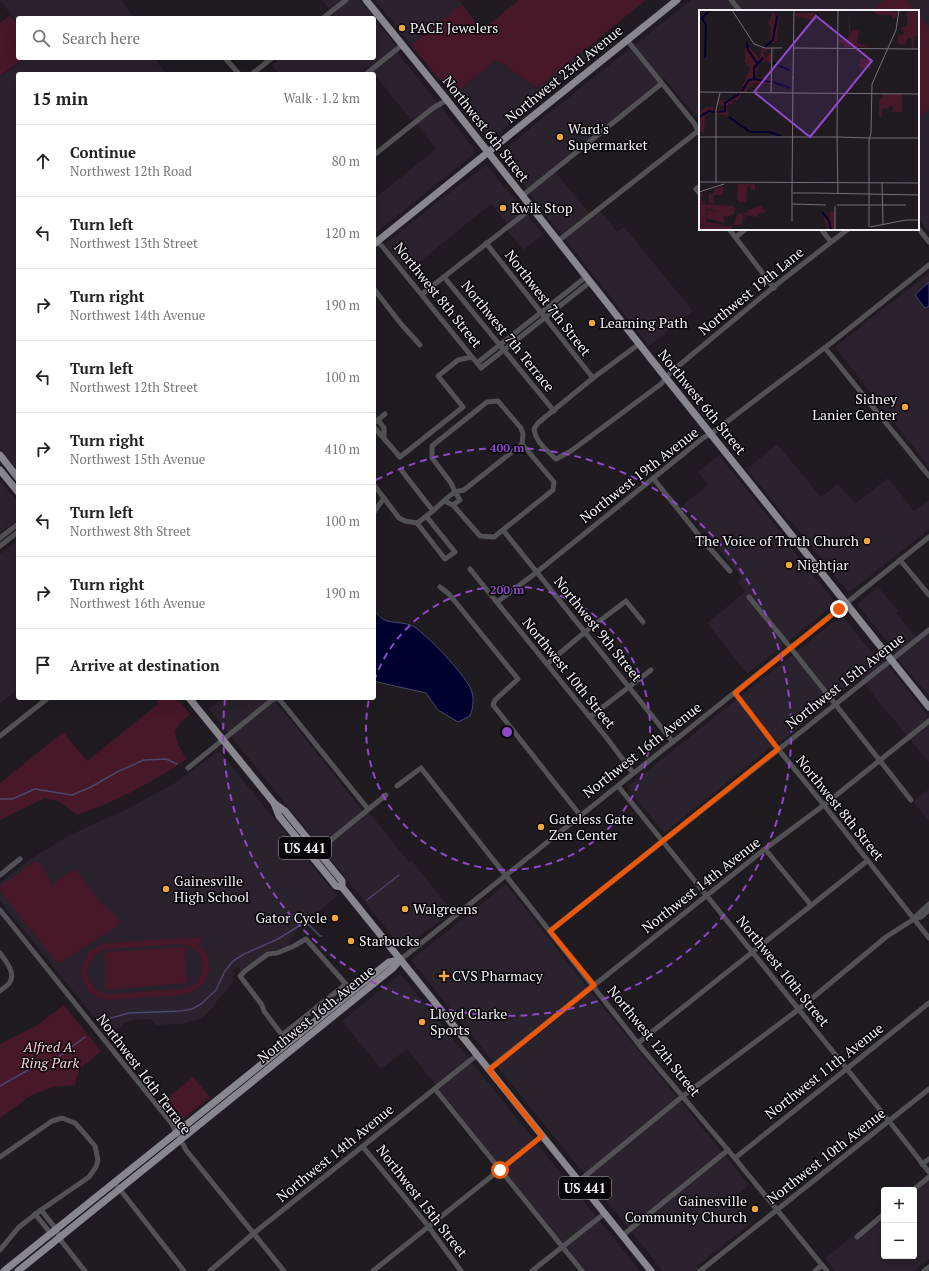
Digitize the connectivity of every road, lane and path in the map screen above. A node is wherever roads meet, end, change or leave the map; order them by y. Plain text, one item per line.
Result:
1 (346, 0) edge
2 (366, 0) edge
3 (677, 0) edge
4 (731, 0) edge
5 (739, 10) edge
6 (326, 16) edge
7 (627, 40) junction
8 (402, 45) junction
9 (227, 60) edge
10 (270, 60) edge
11 (237, 72) edge
12 (254, 72) edge
13 (368, 72) edge
14 (662, 84) junction
15 (447, 100) junction
16 (699, 132) edge
17 (376, 153) edge
18 (488, 153) junction
19 (522, 196) junction
20 (532, 208) junction
21 (919, 229) edge
22 (730, 230) edge
23 (745, 230) edge
24 (822, 230) edge
25 (847, 230) edge
26 (736, 237) junction
27 (376, 241) edge
28 (558, 241) junction
29 (831, 242) junction
30 (929, 242) edge
31 (376, 243) edge
32 (486, 243) junction
33 (929, 265) edge
34 (444, 277) junction
35 (588, 280) junction
36 (774, 288) junction
37 (376, 292) edge
38 (422, 294) junction
39 (542, 316) junction
40 (639, 344) junction
41 (420, 345) dead end
42 (499, 345) junction
43 (825, 348) junction
44 (504, 350) junction
45 (472, 357) junction
46 (477, 363) junction
47 (593, 378) junction
48 (666, 378) junction
49 (554, 411) junction
50 (385, 414) dead end
51 (376, 421) edge
52 (376, 429) edge
53 (711, 434) junction
54 (384, 438) junction
55 (522, 444) junction
56 (0, 455) edge
57 (0, 470) edge
58 (402, 471) dead end
59 (16, 475) edge
60 (929, 476) edge
61 (653, 478) junction
62 (376, 488) edge
63 (16, 490) edge
64 (455, 492) junction
65 (384, 498) junction
66 (444, 501) junction
67 (453, 505) junction
68 (376, 509) edge
69 (433, 511) junction
70 (426, 516) junction
71 (417, 523) junction
72 (16, 526) edge
73 (503, 530) junction
74 (16, 534) edge
75 (929, 537) edge
76 (0, 538) edge
77 (0, 546) edge
78 (900, 560) junction
79 (470, 570) dead end
80 (537, 572) junction
81 (730, 572) dead end
82 (440, 587) dead end
83 (929, 595) edge
84 (749, 597) dead end
85 (497, 602) junction
86 (846, 603) junction
87 (643, 622) dead end
88 (929, 630) edge
89 (585, 632) junction
90 (790, 648) junction
91 (891, 660) junction
92 (547, 664) junction
93 (651, 670) dead end
94 (629, 687) junction
95 (735, 693) junction
96 (45, 700) edge
97 (191, 700) edge
98 (272, 700) edge
99 (280, 700) edge
100 (835, 704) junction
101 (929, 707) edge
102 (590, 717) junction
103 (929, 721) edge
104 (0, 736) edge
105 (223, 740) junction
106 (673, 742) junction
107 (778, 749) junction
108 (879, 761) junction
109 (188, 768) dead end
110 (633, 773) junction
111 (397, 786) dead end
112 (618, 786) junction
113 (386, 795) dead end
114 (911, 800) dead end
115 (274, 802) junction
116 (824, 805) junction
117 (368, 809) junction
118 (580, 815) junction
119 (279, 816) junction
120 (662, 842) junction
121 (765, 849) junction
122 (317, 850) junction
123 (20, 858) dead end
124 (867, 861) junction
125 (0, 874) edge
126 (506, 875) junction
127 (342, 887) junction
128 (707, 896) junction
129 (929, 904) edge
130 (811, 906) junction
131 (0, 910) edge
132 (929, 910) edge
133 (914, 919) junction
134 (550, 931) junction
135 (929, 938) edge
136 (752, 952) junction
137 (0, 953) edge
138 (400, 960) junction
139 (346, 984) junction
140 (594, 985) junction
141 (0, 991) edge
142 (352, 991) junction
143 (929, 1003) edge
144 (799, 1009) junction
145 (282, 1035) junction
146 (288, 1043) junction
147 (638, 1043) junction
148 (292, 1050) junction
149 (477, 1055) junction
150 (847, 1069) junction
151 (489, 1070) junction
152 (247, 1076) junction
153 (251, 1083) junction
154 (434, 1089) junction
155 (929, 1089) edge
156 (683, 1096) junction
157 (889, 1121) junction
158 (176, 1132) junction
159 (542, 1136) junction
160 (181, 1140) junction
161 (363, 1147) junction
162 (728, 1150) junction
163 (0, 1157) edge
164 (735, 1158) junction
165 (929, 1159) edge
166 (922, 1164) junction
167 (500, 1170) junction
168 (929, 1172) edge
169 (929, 1177) edge
170 (579, 1181) junction
171 (114, 1182) junction
172 (917, 1187) edge
173 (120, 1188) junction
174 (41, 1210) junction
175 (777, 1210) junction
176 (605, 1213) junction
177 (36, 1214) junction
178 (881, 1217) edge
179 (428, 1227) junction
180 (53, 1231) junction
181 (254, 1233) junction
182 (623, 1235) junction
183 (857, 1237) dead end
184 (59, 1238) junction
185 (562, 1246) junction
186 (0, 1250) edge
187 (822, 1265) junction
188 (929, 1267) edge
189 (4, 1271) edge
190 (18, 1271) edge
191 (85, 1271) edge
192 (184, 1271) edge
193 (210, 1271) edge
194 (284, 1271) edge
195 (373, 1271) edge
196 (461, 1271) edge
197 (532, 1271) edge
198 (582, 1271) edge
199 (651, 1271) edge
200 (700, 1271) edge
201 (815, 1271) edge
202 (826, 1271) edge
203 (924, 1271) edge

1 - 6 street
2 - 8 main road, Northwest 6th Street
3 - 7 main road, Northwest 23rd Avenue
4 - 5 street
7 - 14 street
7 - 18 main road, Northwest 23rd Avenue
8 - 13 street
8 - 15 main road, Northwest 6th Street
9 - 11 street
10 - 12 street
14 - 16 street
14 - 19 street
15 - 17 street
15 - 18 main road, Northwest 6th Street
16 - 28 street
18 - 19 main road, Northwest 6th Street
18 - 27 main road, Northwest 23rd Avenue
19 - 20 main road, Northwest 6th Street
20 - 28 main road, Northwest 6th Street
20 - 32 street
21 - 30 street
22 - 26 street
23 - 26 street
24 - 29 street
25 - 29 street, Northwest 19th Lane
26 - 36 street
28 - 35 main road, Northwest 6th Street
29 - 36 street, Northwest 19th Lane
31 - 38 street, Northwest 8th Street
32 - 34 street
32 - 39 street, Northwest 7th Street
33 - 43 street, Northwest 19th Avenue
34 - 38 street
34 - 42 street, Northwest 7th Terrace
35 - 39 street
35 - 40 main road, Northwest 6th Street
36 - 48 street, Northwest 19th Lane
37 - 41 street
38 - 45 street, Northwest 8th Street
39 - 42 street
39 - 44 street
39 - 47 street, Northwest 7th Street
40 - 47 street
40 - 48 main road, Northwest 6th Street
42 - 44 street, Northwest 7th Terrace
42 - 46 street
43 - 53 street, Northwest 19th Avenue
43 - 60 street
44 - 46 street, Northwest 8th Street
44 - 49 street, Northwest 7th Terrace
45 - 46 street, Northwest 8th Street
45 - 54 street
47 - 49 street
48 - 49 street, Northwest 19th Lane
48 - 53 main road, Northwest 6th Street
50 - 51 street
51 - 54 street
52 - 54 street
53 - 61 street, Northwest 19th Avenue
53 - 86 main road, Northwest 6th Street
55 - 64 street
55 - 64 street
55 - 73 street
56 - 59 main road
57 - 63 main road
58 - 69 street
61 - 80 street, Northwest 19th Avenue
61 - 81 street
62 - 65 street
64 - 66 street
64 - 67 street
65 - 68 street
65 - 71 street
66 - 67 street
66 - 69 street
67 - 73 street
69 - 70 street
70 - 71 street
70 - 71 street
72 - 76 street
73 - 80 street, Northwest 9th Street
74 - 77 street
75 - 78 street, Northwest 16th Avenue
78 - 83 street
78 - 86 street, Northwest 16th Avenue
79 - 85 street, Northwest 10th Street
80 - 85 street, Northwest 19th Avenue
80 - 89 street, Northwest 9th Street
82 - 118 street
84 - 90 street
85 - 92 street, Northwest 10th Street
86 - 90 street, Northwest 16th Avenue
86 - 91 main road, Northwest 6th Street
87 - 89 street
88 - 91 street, Northwest 15th Avenue
89 - 92 street
89 - 94 street, Northwest 9th Street
90 - 95 street, Northwest 16th Avenue
90 - 100 street
91 - 100 street, Northwest 15th Avenue
91 - 101 main road, Northwest 6th Street
92 - 102 street, Northwest 10th Street
93 - 94 street
94 - 102 street
94 - 106 street, Northwest 9th Street
95 - 106 street, Northwest 16th Avenue
95 - 107 street, Northwest 8th Street
96 - 104 street
97 - 105 main road, US 441
98 - 105 street
99 - 117 street
100 - 107 street, Northwest 15th Avenue
100 - 108 street
102 - 110 street, Northwest 10th Street
103 - 108 street, Northwest 14th Avenue
105 - 109 street
105 - 115 main road, US 441
106 - 110 street, Northwest 16th Avenue
107 - 116 street, Northwest 8th Street
107 - 120 street, Northwest 15th Avenue
108 - 114 street
108 - 116 street, Northwest 14th Avenue
110 - 112 street, Northwest 16th Avenue
111 - 126 street, Northwest 12th Street
112 - 118 street, Northwest 16th Avenue
112 - 120 street, Northwest 10th Street
113 - 117 street
115 - 119 main road, US 441
115 - 122 main road, US 441
116 - 121 street, Northwest 14th Avenue
116 - 124 street, Northwest 8th Street
117 - 122 street
118 - 126 street, Northwest 16th Avenue
119 - 122 main road
119 - 127 main road, US 441
120 - 128 street, Northwest 10th Street
120 - 134 street, Northwest 15th Avenue
121 - 128 street, Northwest 14th Avenue
121 - 130 street
122 - 127 main road, US 441
123 - 125 street
124 - 130 street
124 - 133 street, Northwest 8th Street
126 - 134 street, Northwest 12th Street
126 - 138 street, Northwest 16th Avenue
127 - 138 main road, US 441
128 - 136 street, Northwest 10th Street
128 - 140 street, Northwest 14th Avenue
129 - 133 street
130 - 136 street
131 - 158 street, Northwest 16th Terrace
132 - 133 street
133 - 135 street, Northwest 8th Street
133 - 144 street
134 - 140 street, Northwest 12th Street
136 - 144 street, Northwest 10th Street
136 - 147 street
137 - 141 street
138 - 142 main road, Northwest 16th Avenue
138 - 148 main road, Northwest 16th Avenue
138 - 149 main road, US 441
139 - 142 street
139 - 145 street
139 - 145 street
140 - 147 street, Northwest 12th Street
140 - 151 street, Northwest 14th Avenue
142 - 146 main road, Northwest 16th Avenue
143 - 150 street, Northwest 11th Avenue
144 - 150 street, Northwest 10th Street
144 - 156 street
145 - 146 street
146 - 148 main road
146 - 152 main road, Northwest 16th Avenue
147 - 156 street, Northwest 12th Street
148 - 153 main road, Northwest 16th Avenue
149 - 151 main road, US 441
149 - 154 street, Northwest 14th Avenue
150 - 157 street, Northwest 10th Street
150 - 164 street, Northwest 11th Avenue
151 - 159 main road, US 441
152 - 153 main road
152 - 158 main road, Northwest 16th Avenue
153 - 160 main road, Northwest 16th Avenue
154 - 161 street, Northwest 14th Avenue
154 - 167 street
155 - 157 street, Northwest 10th Avenue
156 - 162 street, Northwest 12th Street
156 - 170 street
157 - 166 street, Northwest 10th Street
157 - 175 street, Northwest 10th Avenue
158 - 160 street, Northwest 16th Terrace
158 - 171 main road, Northwest 16th Avenue
159 - 167 street
159 - 170 main road, US 441
160 - 173 main road, Northwest 16th Avenue
160 - 181 street, Northwest 16th Terrace
161 - 179 street, Northwest 15th Street
161 - 181 street, Northwest 14th Avenue
162 - 164 street, Northwest 12th Street
162 - 182 street
163 - 174 street
164 - 175 street, Northwest 12th Street
165 - 166 street
166 - 168 street, Northwest 10th Street
167 - 179 street
167 - 185 street
169 - 172 street
170 - 176 main road, US 441
171 - 173 street
171 - 180 main road, Northwest 16th Avenue
173 - 184 main road, Northwest 16th Avenue
173 - 192 street
174 - 177 street
174 - 180 street
175 - 187 street, Northwest 12th Street
175 - 200 street, Northwest 10th Avenue
176 - 182 main road, US 441
176 - 185 street
177 - 180 street
177 - 186 street
178 - 183 street
179 - 195 street
179 - 196 street, Northwest 15th Street
180 - 184 street
180 - 189 main road, Northwest 16th Avenue
181 - 193 street, Northwest 14th Avenue
181 - 194 street, Northwest 16th Terrace
182 - 199 main road, US 441
184 - 190 main road, Northwest 16th Avenue
184 - 191 street
185 - 197 street
185 - 198 street
187 - 201 street
187 - 202 street, Northwest 12th Street
188 - 203 street

